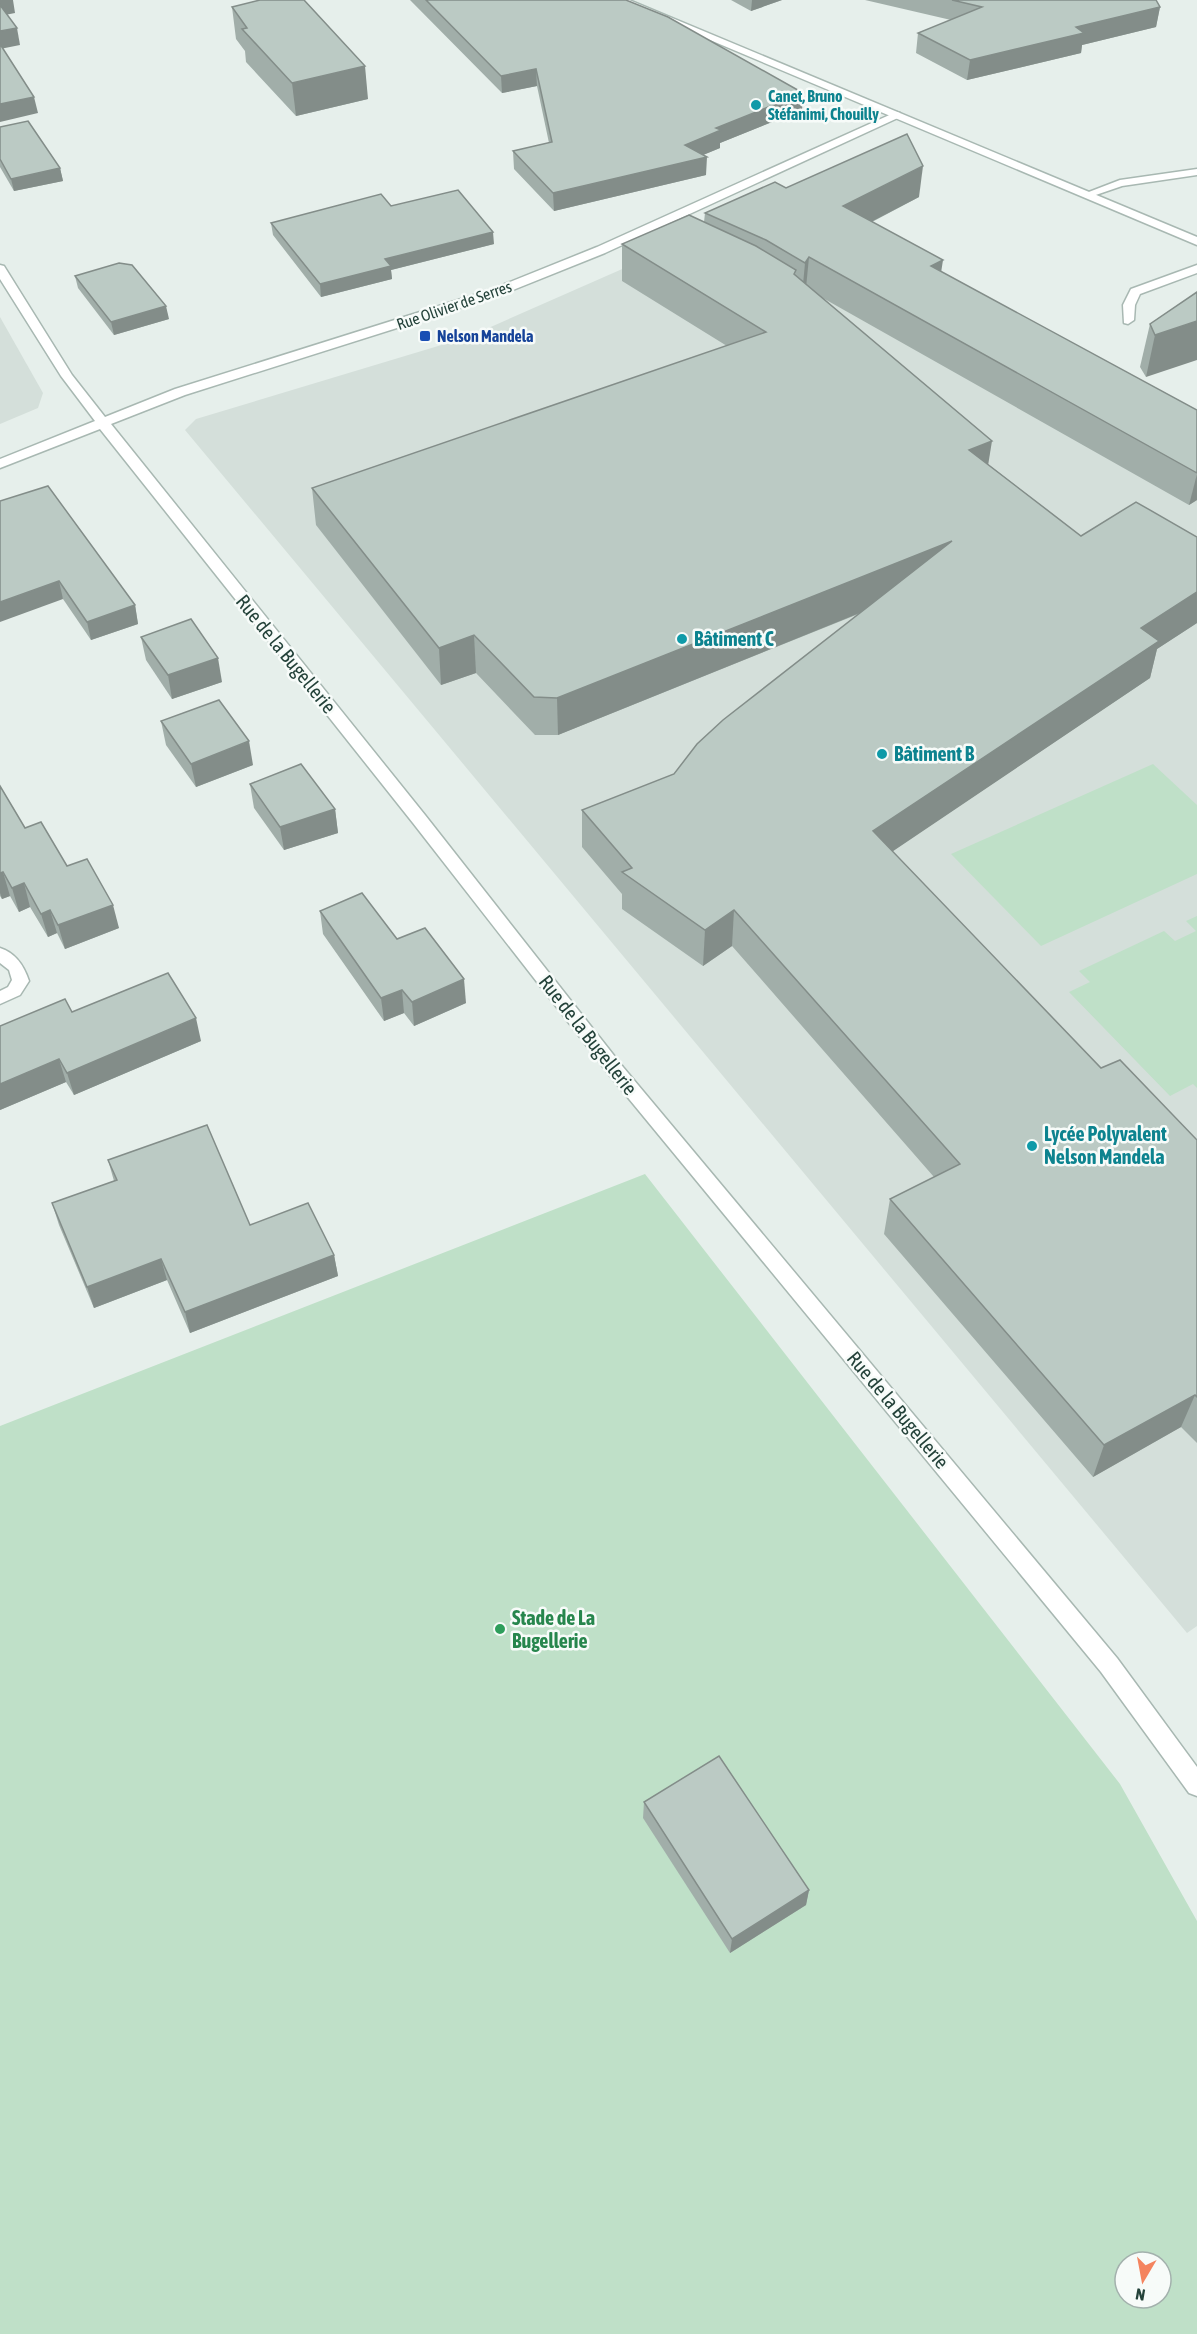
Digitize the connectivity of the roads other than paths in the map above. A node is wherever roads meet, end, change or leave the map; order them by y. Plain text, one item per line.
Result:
1 (620, 0) edge
2 (896, 115) junction
3 (1197, 172) edge
4 (1087, 195) junction
5 (652, 227) junction
6 (668, 234) edge
7 (1197, 241) edge
8 (0, 269) edge
9 (1197, 269) edge
10 (1128, 320) dead end
11 (102, 422) junction
12 (0, 464) edge
13 (0, 954) edge
14 (0, 998) edge
15 (1197, 1785) edge

1 - 2 street
2 - 4 street
2 - 5 street, Rue Olivier de Serres
3 - 4 street
4 - 7 street
5 - 6 street
5 - 11 street, Rue Olivier de Serres
8 - 11 street, Rue de la Bugellerie
9 - 10 street
11 - 12 street, Rue Olivier de Serres
11 - 15 street, Rue de la Bugellerie
13 - 14 street

